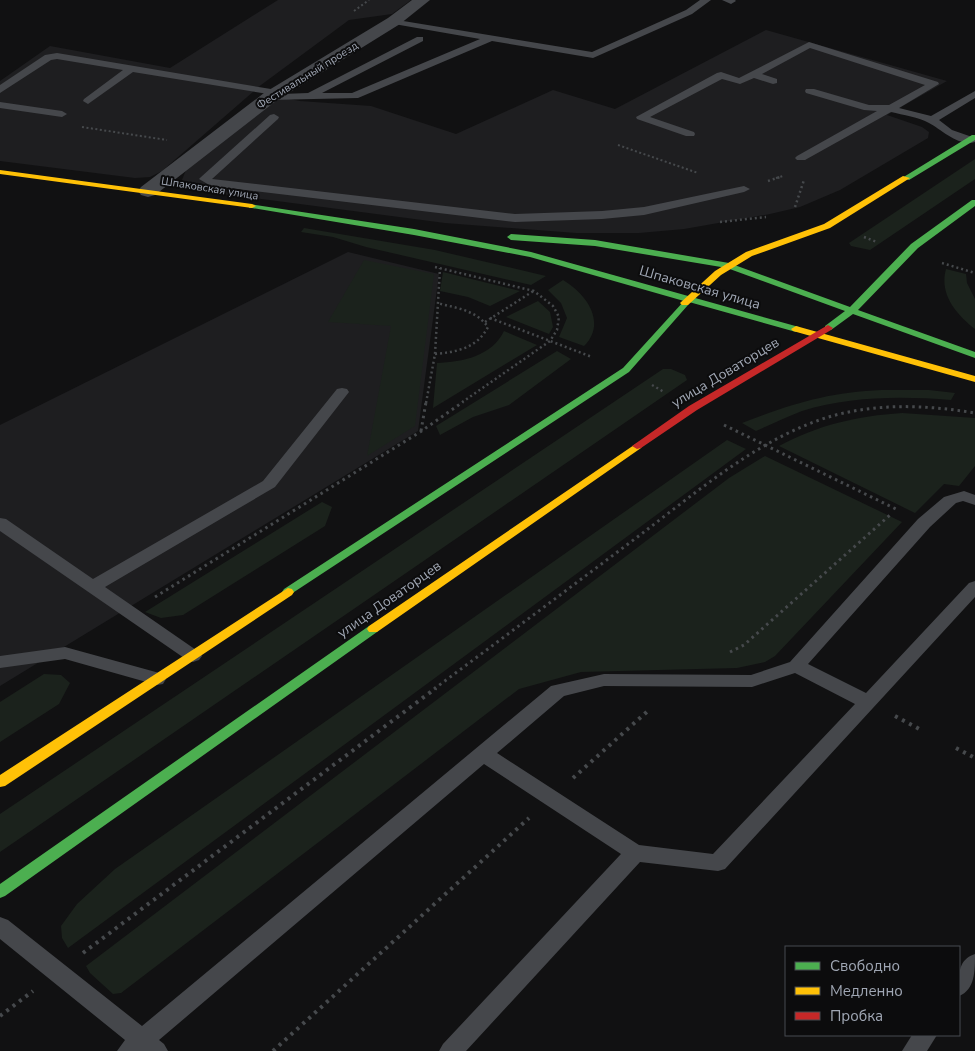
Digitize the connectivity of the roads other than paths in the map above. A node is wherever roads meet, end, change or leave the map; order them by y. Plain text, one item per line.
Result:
1 (422, 0) edge
2 (706, 0) edge
3 (394, 21) junction
4 (492, 37) junction
5 (420, 39) dead end
6 (132, 68) junction
7 (752, 75) junction
8 (773, 80) dead end
9 (0, 90) edge
10 (810, 91) dead end
11 (975, 94) edge
12 (273, 95) junction
13 (309, 96) junction
14 (88, 101) dead end
15 (0, 105) edge
16 (888, 108) junction
17 (250, 112) junction
18 (62, 114) dead end
19 (274, 116) junction
20 (289, 119) dead end
21 (932, 120) junction
22 (690, 134) dead end
23 (973, 138) edge
24 (801, 158) dead end
25 (0, 172) edge
26 (744, 189) dead end
27 (148, 191) junction
28 (975, 202) edge
29 (415, 231) junction
30 (729, 266) junction
31 (975, 355) edge
32 (975, 379) edge
33 (342, 392) dead end
34 (975, 500) edge
35 (0, 523) edge
36 (93, 587) junction
37 (975, 587) edge
38 (193, 656) junction
39 (0, 662) edge
40 (796, 666) junction
41 (157, 679) junction
42 (868, 702) junction
43 (483, 754) junction
44 (0, 782) edge
45 (635, 853) junction
46 (0, 892) edge
47 (0, 926) edge
48 (975, 963) edge
49 (960, 985) edge
50 (924, 1036) edge
51 (143, 1048) edge
52 (451, 1051) edge
53 (914, 1051) edge

1 - 3 street, Фестивальный проезд
2 - 4 lane
3 - 4 lane
3 - 12 street, Фестивальный проезд
4 - 13 lane
5 - 13 lane
6 - 9 lane
6 - 12 lane
6 - 14 lane
7 - 8 lane
7 - 16 lane
7 - 22 lane
10 - 16 lane
11 - 21 lane
12 - 13 lane
12 - 17 street, Фестивальный проезд
15 - 18 lane
16 - 21 lane
16 - 24 lane
17 - 19 lane
17 - 27 street, Фестивальный проезд
19 - 20 lane
19 - 26 lane
21 - 23 lane
23 - 30 main road
25 - 27 main road, Шпаковская улица
27 - 29 main road, Шпаковская улица
28 - 46 main road, улица Доваторцев
29 - 30 main road, Шпаковская улица
29 - 32 main road, Шпаковская улица
30 - 31 main road, Шпаковская улица
30 - 38 main road
33 - 36 lane
34 - 40 lane
35 - 36 lane
36 - 38 lane
37 - 42 lane
38 - 41 main road
39 - 41 lane
40 - 42 lane
40 - 43 lane
41 - 44 main road
42 - 45 lane
43 - 45 lane
43 - 51 lane
45 - 52 lane
47 - 51 lane
48 - 49 lane
50 - 53 lane

